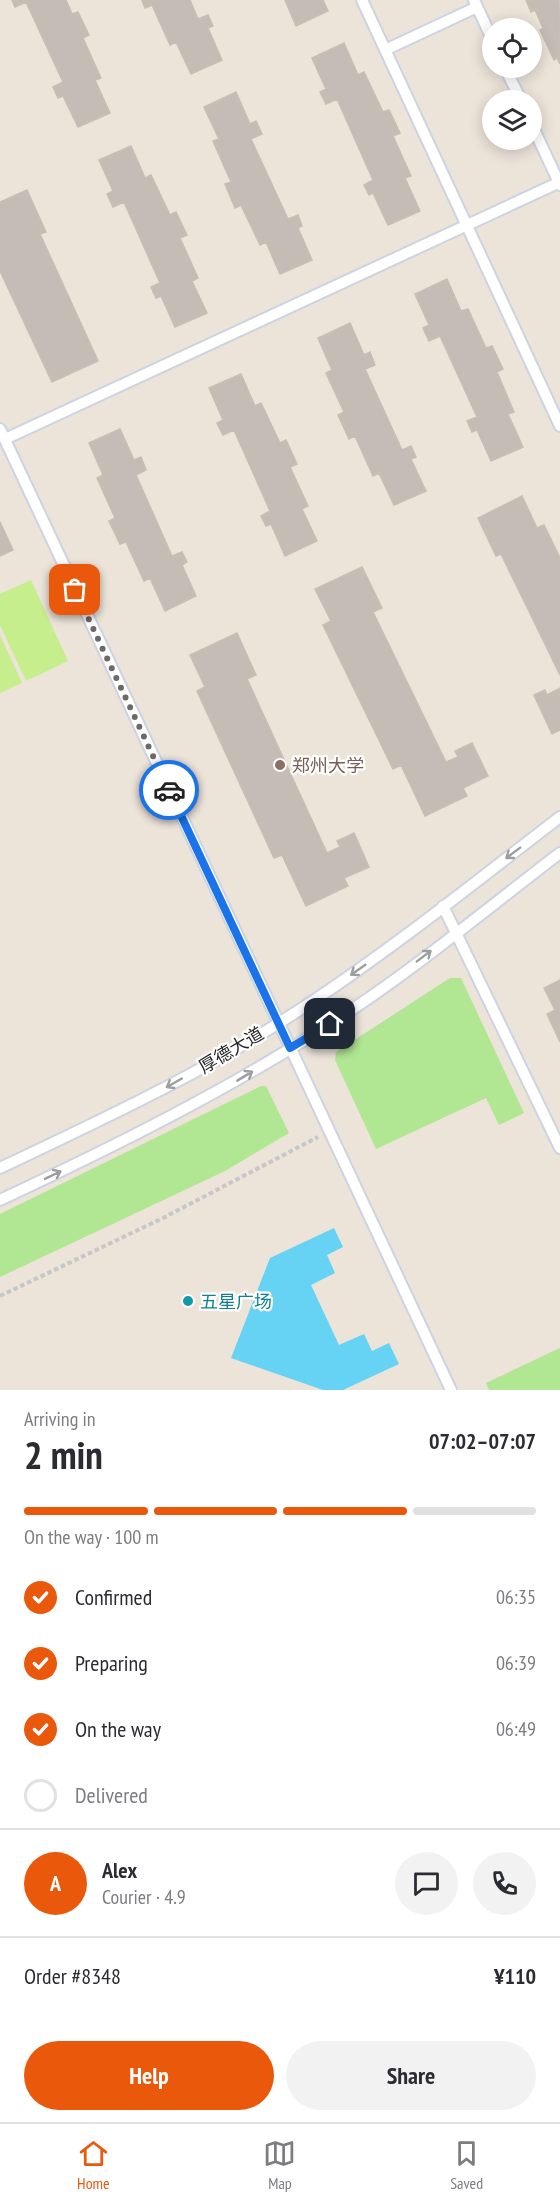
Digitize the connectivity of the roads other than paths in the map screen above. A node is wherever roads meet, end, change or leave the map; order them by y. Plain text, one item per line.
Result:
1 (362, 0) edge
2 (476, 3) edge
3 (483, 18) edge
4 (385, 50) junction
5 (542, 146) edge
6 (560, 183) edge
7 (467, 226) junction
8 (557, 411) edge
9 (560, 426) edge
10 (2, 434) edge
11 (560, 817) edge
12 (560, 853) edge
13 (443, 906) junction
14 (457, 932) junction
15 (278, 1022) junction
16 (290, 1048) junction
17 (560, 1148) edge
18 (0, 1168) edge
19 (0, 1200) edge
20 (451, 1390) edge

1 - 4 lane
2 - 3 lane
2 - 4 lane
4 - 7 lane
5 - 6 lane
6 - 7 lane
7 - 8 lane
7 - 10 lane
8 - 9 lane
10 - 15 lane
11 -> 13 lane, 厚德大道
12 - 14 lane, 厚德大道
13 - 14 lane
13 -> 15 lane, 厚德大道
16 -> 14 lane, 厚德大道
14 - 17 lane
15 - 16 lane
15 -> 18 lane, 厚德大道
19 -> 16 lane, 厚德大道
16 - 20 lane

